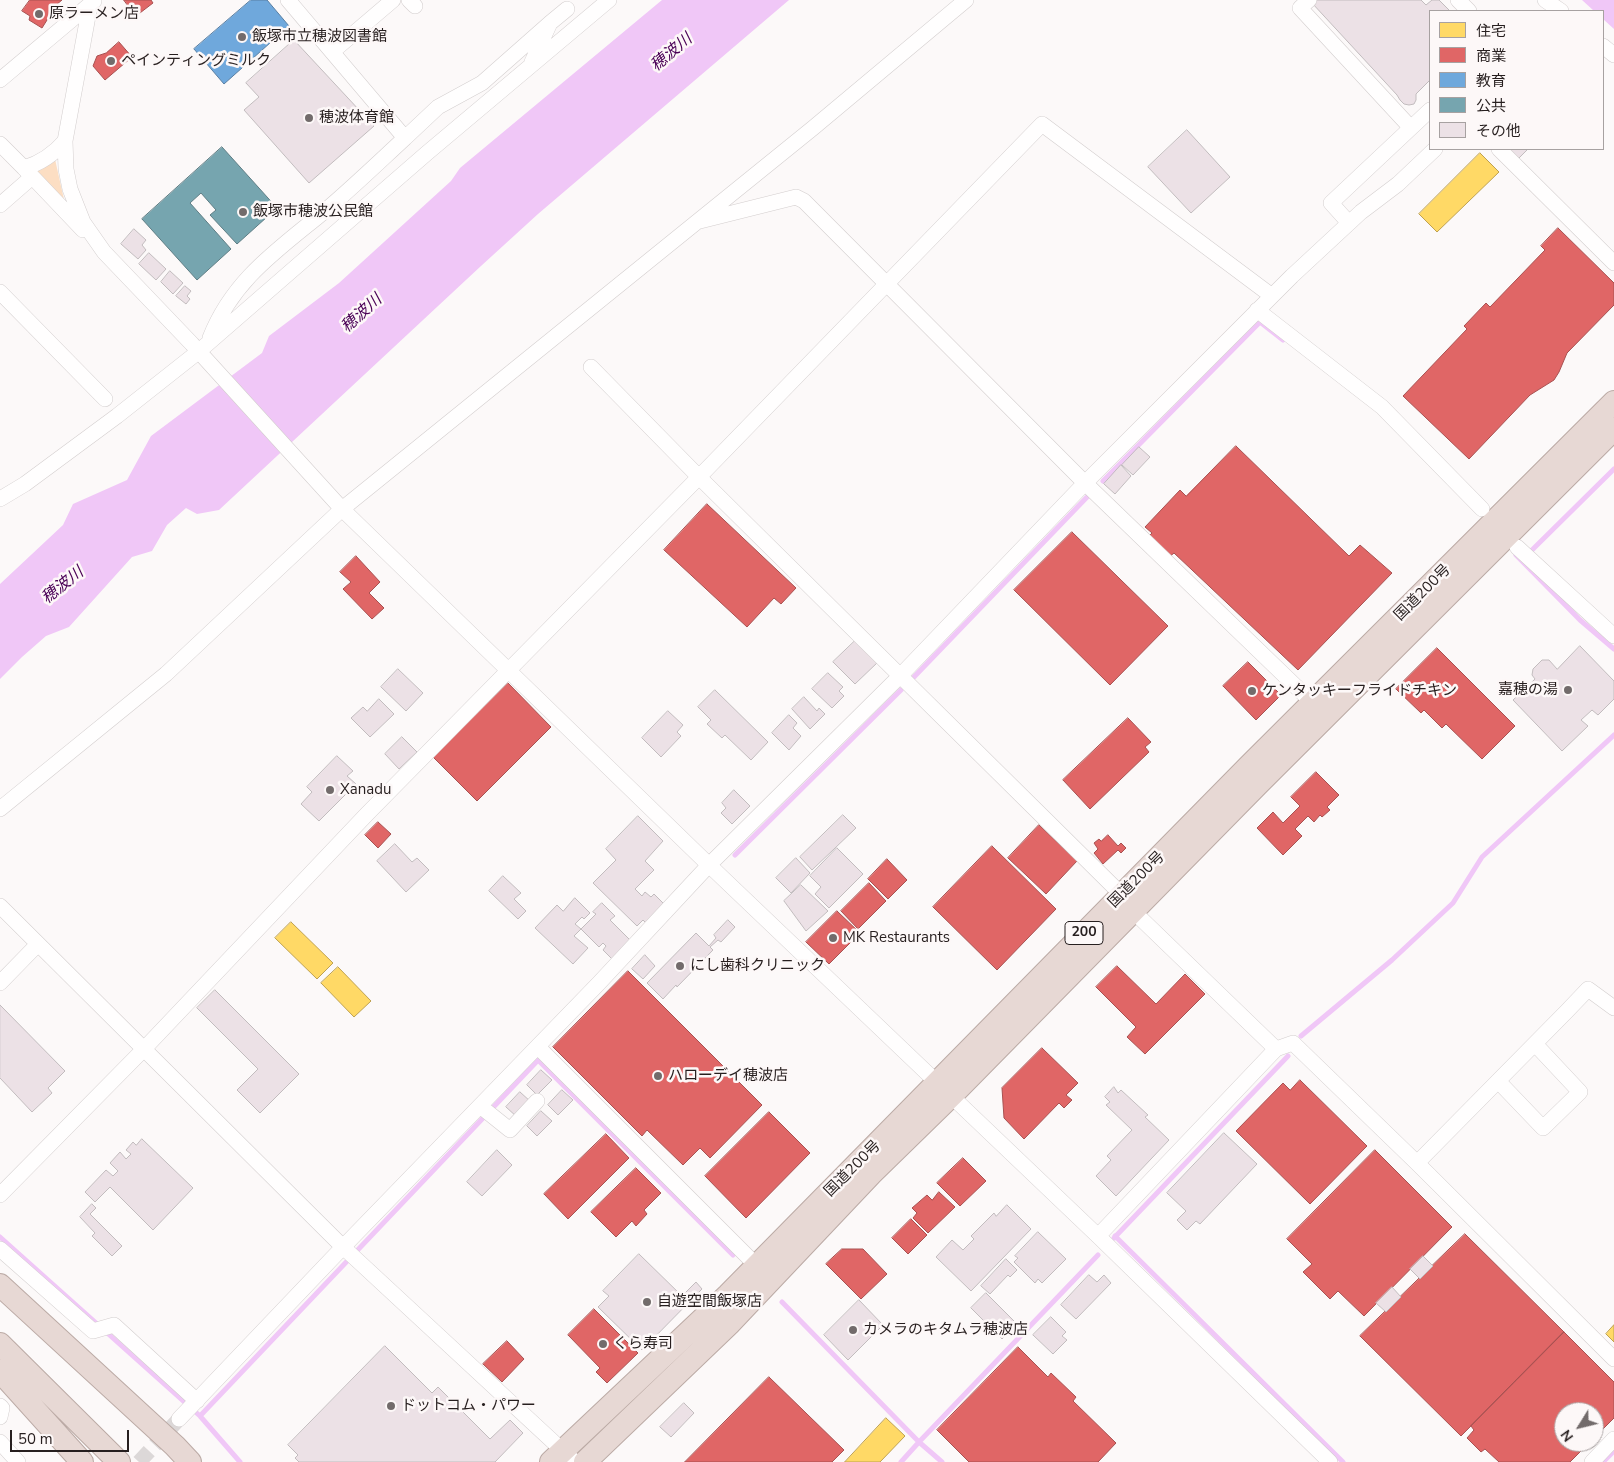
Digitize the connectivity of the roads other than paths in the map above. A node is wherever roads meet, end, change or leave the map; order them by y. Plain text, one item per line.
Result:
1 (393, 0) edge
2 (609, 0) edge
3 (966, 0) edge
4 (1309, 0) edge
5 (1458, 0) edge
6 (1545, 0) edge
7 (1570, 0) edge
8 (93, 1) edge
9 (296, 3) edge
10 (566, 9) dead end
11 (1468, 10) edge
12 (1559, 10) edge
13 (1561, 10) edge
14 (550, 23) junction
15 (1604, 47) edge
16 (332, 52) junction
17 (1614, 55) edge
18 (530, 65) junction
19 (0, 80) edge
20 (1429, 111) edge
21 (1411, 128) junction
22 (405, 138) junction
23 (64, 141) junction
24 (0, 144) edge
25 (1434, 150) edge
26 (1500, 150) edge
27 (28, 173) junction
28 (0, 205) edge
29 (696, 222) junction
30 (1349, 223) junction
31 (104, 252) junction
32 (1614, 263) edge
33 (887, 284) junction
34 (0, 292) edge
35 (1272, 296) junction
36 (1257, 310) junction
37 (203, 351) junction
38 (591, 367) dead end
39 (105, 400) dead end
40 (1614, 402) edge
41 (1614, 429) edge
42 (699, 477) junction
43 (1085, 483) junction
44 (0, 499) edge
45 (342, 509) junction
46 (1482, 509) dead end
47 (1517, 547) dead end
48 (1614, 636) edge
49 (509, 671) junction
50 (900, 676) junction
51 (1313, 703) junction
52 (0, 809) edge
53 (710, 865) junction
54 (1128, 903) junction
55 (0, 906) edge
56 (38, 944) junction
57 (0, 983) edge
58 (1614, 1008) edge
59 (1535, 1044) junction
60 (538, 1047) junction
61 (1276, 1049) junction
62 (144, 1050) junction
63 (1498, 1081) junction
64 (945, 1089) junction
65 (537, 1101) dead end
66 (486, 1111) junction
67 (1417, 1163) junction
68 (0, 1195) edge
69 (1098, 1236) junction
70 (0, 1248) edge
71 (349, 1252) junction
72 (757, 1266) junction
73 (0, 1285) edge
74 (0, 1344) edge
75 (1614, 1359) edge
76 (0, 1371) edge
77 (39, 1397) junction
78 (0, 1406) edge
79 (0, 1417) edge
80 (1614, 1439) edge
81 (0, 1442) edge
82 (563, 1458) edge
83 (18, 1462) edge
84 (82, 1462) edge
85 (119, 1462) edge
86 (190, 1462) edge
87 (585, 1462) edge
88 (1330, 1462) edge
89 (1592, 1462) edge

1 - 16 street
2 - 18 street
3 - 29 street
4 - 21 street
5 - 11 street
6 - 12 street
7 - 13 street
8 - 19 street
8 - 23 street
9 - 16 street
10 - 14 street
14 - 18 street
14 - 22 street
15 - 17 street
16 - 22 street
18 - 37 street
20 - 21 street
21 - 30 street
22 - 37 street
23 - 27 street
23 - 31 street
24 - 27 street
25 - 30 street
26 - 32 street
27 - 28 street
27 - 31 street
29 - 33 street
29 - 45 street
30 - 35 street
31 - 37 street
33 - 35 street
33 - 42 street
33 - 43 street
34 - 39 street
35 - 36 street
36 - 43 street
36 - 46 street
37 - 44 street
37 - 45 street
38 - 42 street
40 - 51 highway, 国道200号 / 200
41 - 54 highway, 国道200号 / 200
42 - 49 street
42 - 50 street
43 - 50 street
43 - 51 street
45 - 49 street
45 - 52 street
47 - 48 street
49 - 53 street
49 - 62 street
50 - 53 street
50 - 54 street
51 - 54 highway, 国道200号 / 200
53 - 60 street
53 - 64 street
54 - 61 street
54 - 64 highway, 国道200号 / 200
55 - 56 street
56 - 57 street
56 - 62 street
58 - 59 street
59 - 63 street
59 - 63 street
60 - 66 street
60 - 72 street
61 - 67 street
61 - 69 street
62 - 68 street
62 - 71 street
63 - 67 street
64 - 69 street
64 - 72 highway, 国道200号 / 200
64 - 87 highway, 国道200号 / 200
65 - 66 street
66 - 71 street
67 - 75 street
69 - 88 street
70 - 71 street
71 - 82 street
72 - 82 highway, 国道200号 / 200
73 - 86 highway
74 - 77 highway
76 - 77 highway
77 - 84 highway
77 - 85 highway
78 - 79 street
80 - 89 street
81 - 83 street

